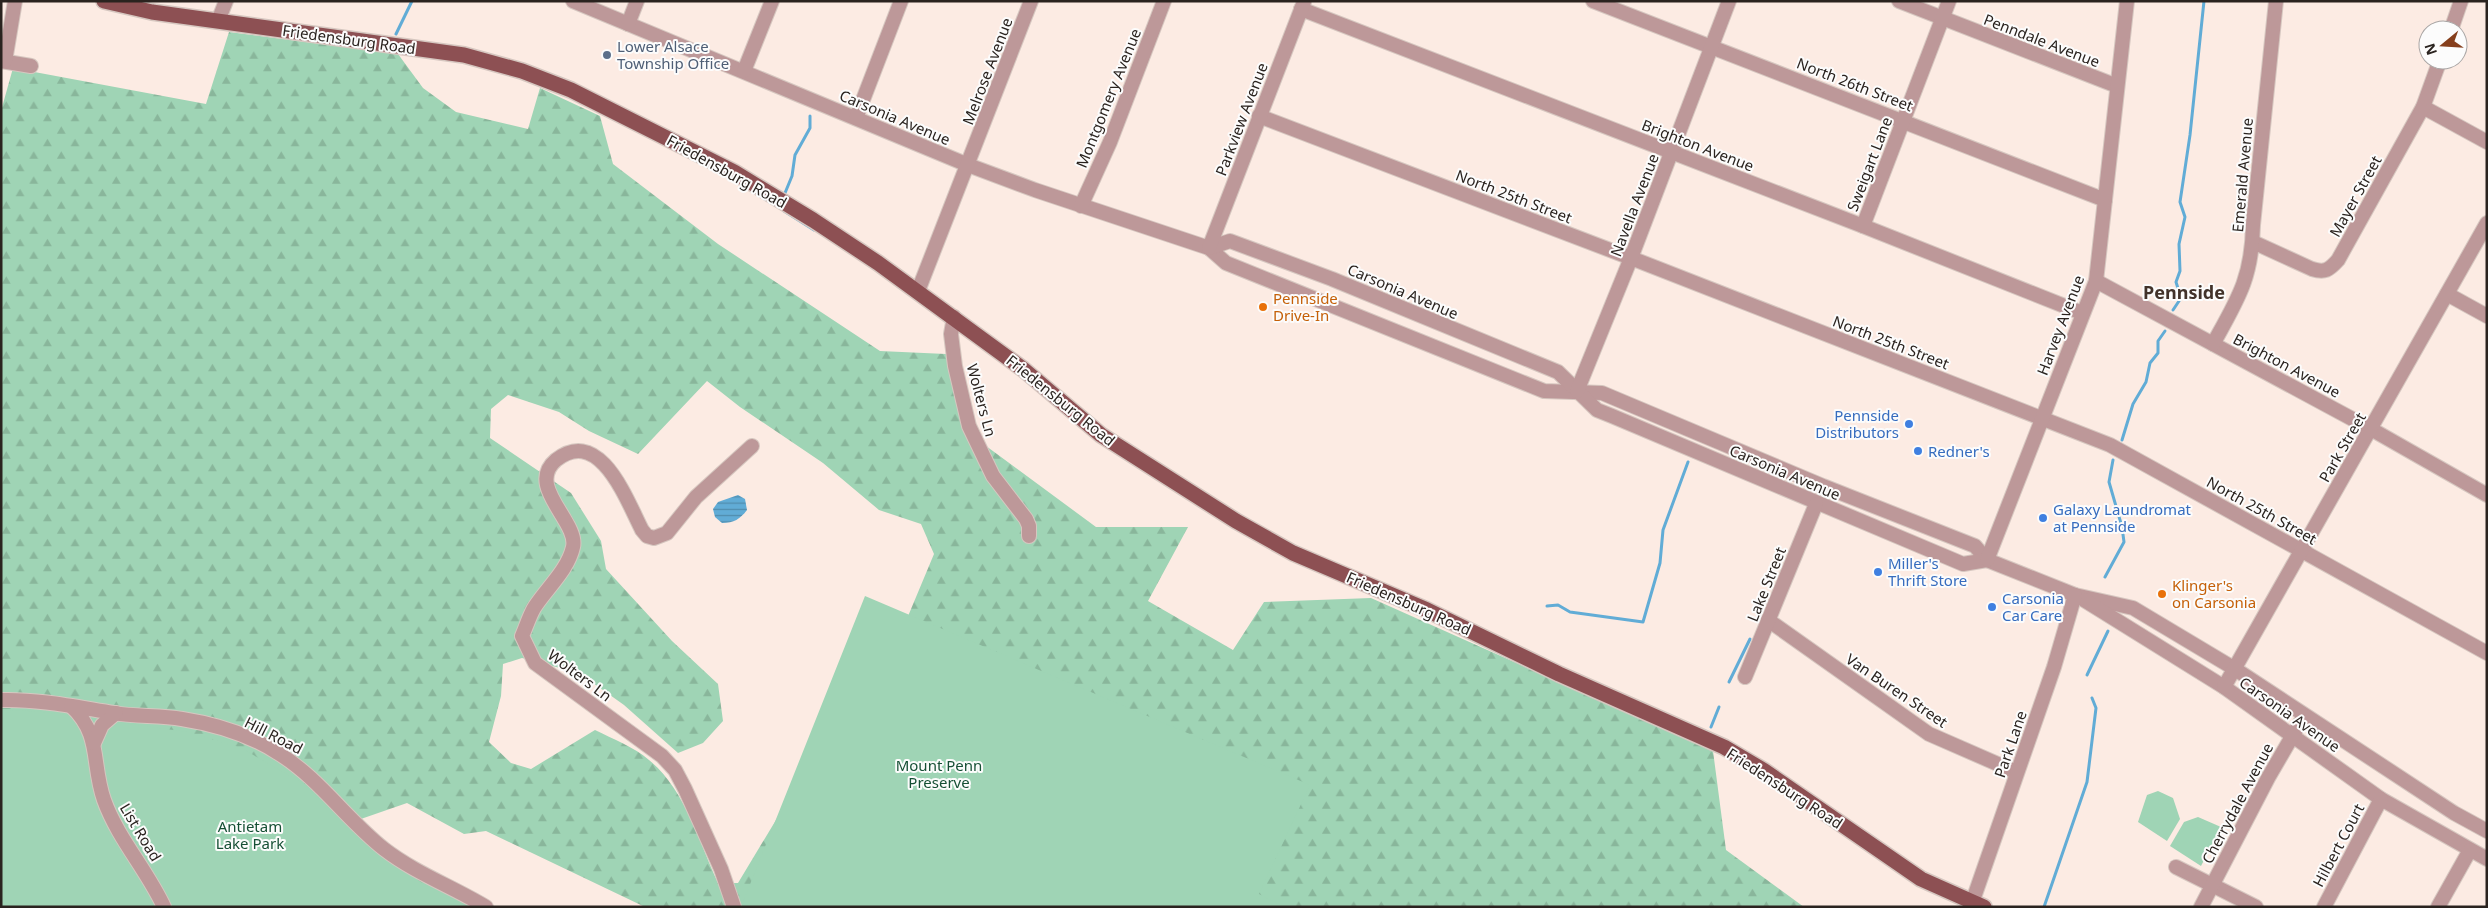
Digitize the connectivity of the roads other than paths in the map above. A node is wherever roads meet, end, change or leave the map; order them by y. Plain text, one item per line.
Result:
1 (15, 1) edge
2 (104, 1) edge
3 (226, 1) edge
4 (574, 1) edge
5 (637, 1) edge
6 (772, 1) edge
7 (900, 1) edge
8 (1031, 1) edge
9 (1164, 1) edge
10 (1593, 1) edge
11 (1729, 1) edge
12 (1899, 1) edge
13 (1949, 1) edge
14 (2127, 1) edge
15 (2276, 1) edge
16 (2461, 1) edge
17 (1303, 5) edge
18 (1942, 18) junction
19 (2454, 20) edge
20 (218, 21) junction
21 (628, 24) junction
22 (1712, 46) junction
23 (3, 61) edge
24 (31, 66) dead end
25 (2436, 70) edge
26 (744, 71) junction
27 (2117, 86) junction
28 (2423, 107) junction
29 (1259, 116) junction
30 (856, 118) junction
31 (1903, 120) junction
32 (2487, 142) edge
33 (1672, 152) junction
34 (968, 165) junction
35 (2105, 200) junction
36 (1081, 206) junction
37 (2487, 223) edge
38 (1862, 226) junction
39 (2253, 242) junction
40 (1209, 248) junction
41 (1631, 258) junction
42 (2096, 281) junction
43 (918, 291) junction
44 (2447, 294) junction
45 (2082, 314) junction
46 (2487, 316) edge
47 (954, 317) junction
48 (2213, 344) junction
49 (1577, 391) junction
50 (2041, 418) junction
51 (2371, 429) junction
52 (752, 446) dead end
53 (2487, 495) edge
54 (1816, 504) junction
55 (1029, 536) dead end
56 (2302, 550) junction
57 (1987, 560) junction
58 (2075, 594) junction
59 (1768, 620) junction
60 (2487, 653) edge
61 (2234, 669) junction
62 (1746, 677) dead end
63 (2224, 687) junction
64 (1, 700) edge
65 (71, 706) junction
66 (116, 714) junction
67 (2304, 716) junction
68 (2292, 736) junction
69 (94, 742) junction
70 (2016, 772) junction
71 (2381, 799) junction
72 (2487, 831) edge
73 (2470, 850) junction
74 (2487, 859) edge
75 (2176, 867) dead end
76 (2212, 886) junction
77 (1978, 905) edge
78 (164, 907) edge
79 (486, 907) edge
80 (734, 907) edge
81 (2201, 907) edge
82 (2256, 907) edge
83 (2324, 907) edge
84 (2438, 907) edge

1 - 23 street
2 - 20 main road, Friedensburg Road
3 - 20 street
4 - 21 street, Carsonia Avenue
5 - 21 street
6 - 26 street
7 - 30 street
8 - 34 street, Melrose Avenue
9 - 36 street, Montgomery Avenue
10 - 22 street, North 26th Street
11 - 22 street, Navella Avenue
12 - 18 street, Penndale Avenue
13 - 18 street, Sweigart Lane
14 - 27 street, Harvey Avenue
15 - 39 street, Emerald Avenue
16 - 19 street
17 - 29 street, Parkview Avenue
17 - 33 street, Brighton Avenue
18 - 27 street, Penndale Avenue
18 - 31 street, Sweigart Lane
20 - 43 main road, Friedensburg Road
21 - 26 street, Carsonia Avenue
22 - 31 street, North 26th Street
22 - 33 street, Navella Avenue
23 - 24 street
25 - 28 street, Mayer Street
26 - 30 street, Carsonia Avenue
27 - 35 street, Harvey Avenue
28 - 32 street
28 - 39 street, Mayer Street
29 - 40 street, Parkview Avenue
29 - 41 street, North 25th Street
30 - 34 street, Carsonia Avenue
31 - 35 street, North 26th Street
31 - 38 street, Sweigart Lane
33 - 38 street, Brighton Avenue
33 - 41 street, Navella Avenue
34 - 36 street, Carsonia Avenue
34 - 43 street, Melrose Avenue
35 - 42 street, Harvey Avenue
36 - 40 street, Carsonia Avenue
37 - 44 street, Park Street
38 - 45 street, Brighton Avenue
39 - 48 street, Emerald Avenue
40 - 49 street, Carsonia Avenue
40 - 49 street, Carsonia Avenue
41 - 49 street, Navella Avenue
41 - 50 street, North 25th Street
42 - 45 street, Harvey Avenue
42 - 48 street, Brighton Avenue
43 - 47 main road, Friedensburg Road
44 - 46 street
44 - 51 street, Park Street
45 - 50 street, Harvey Avenue
47 - 55 street, Wolters Ln
47 - 77 main road, Friedensburg Road
48 - 51 street, Brighton Avenue
49 - 54 street, Carsonia Avenue
49 - 57 street, Carsonia Avenue
50 - 56 street, North 25th Street
50 - 57 street, Harvey Avenue
51 - 53 street, Brighton Avenue
51 - 56 street, Park Street
52 - 80 street, Wolters Ln
54 - 57 street, Carsonia Avenue
54 - 59 street, Lake Street
56 - 60 street, North 25th Street
56 - 61 street, Park Street
57 - 58 street, Carsonia Avenue
58 - 61 street, Carsonia Avenue
58 - 63 street, Carsonia Avenue
58 - 70 street, Park Lane
59 - 62 street, Lake Street
59 - 70 street, Van Buren Street
61 - 63 street, Park Street
61 - 67 street, Carsonia Avenue
63 - 68 street, Carsonia Avenue
64 - 65 street, Hill Road
65 - 66 street, Hill Road
65 - 69 street, List Road
66 - 69 street
66 - 79 street, Hill Road
67 - 68 street, Cherrydale Avenue
67 - 72 street, Carsonia Avenue
68 - 71 street, Carsonia Avenue
68 - 76 street, Cherrydale Avenue
69 - 78 street, List Road
70 - 77 street, Park Lane
71 - 73 street, Carsonia Avenue
71 - 83 street, Hilbert Court
73 - 74 street, Carsonia Avenue
73 - 84 street
75 - 76 street
76 - 81 street, Cherrydale Avenue
76 - 82 street

